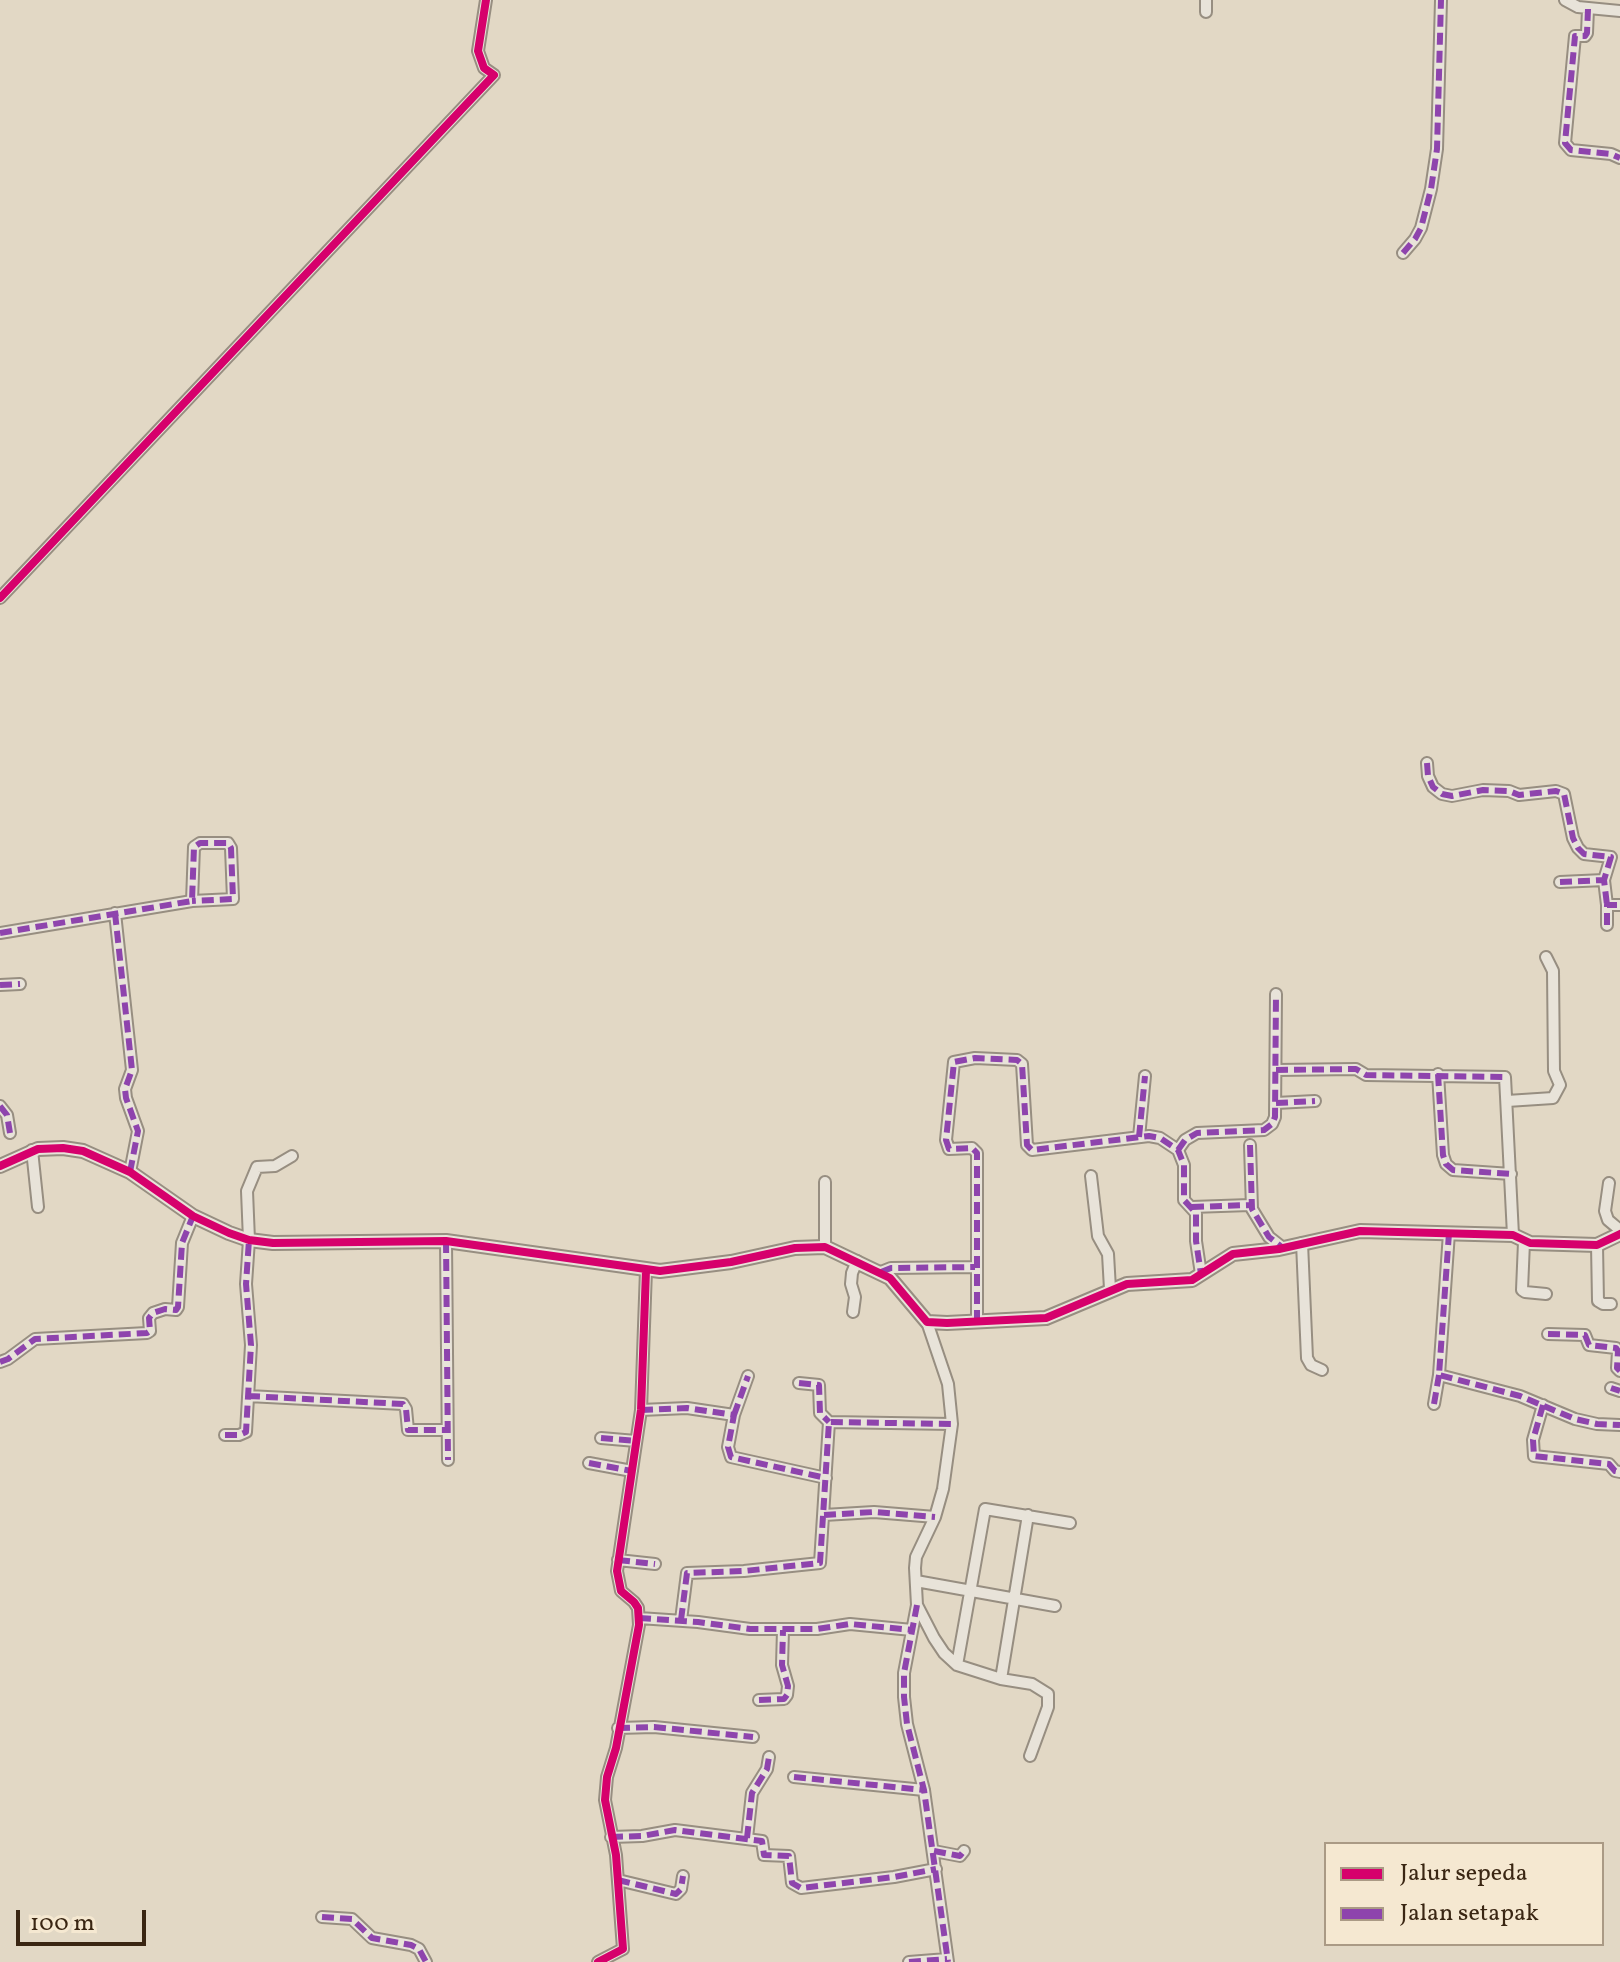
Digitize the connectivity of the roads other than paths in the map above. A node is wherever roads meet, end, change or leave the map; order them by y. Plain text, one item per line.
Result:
1 (486, 0) edge
2 (1206, 0) edge
3 (1441, 0) edge
4 (1565, 0) edge
5 (1588, 9) junction
6 (1620, 11) edge
7 (1206, 12) dead end
8 (1620, 158) edge
9 (1403, 253) dead end
10 (0, 598) edge
11 (1427, 763) dead end
12 (1604, 880) junction
13 (1560, 882) dead end
14 (192, 901) junction
15 (1607, 905) junction
16 (1620, 905) edge
17 (115, 913) junction
18 (1607, 925) dead end
19 (0, 933) edge
20 (1546, 957) dead end
21 (20, 984) dead end
22 (0, 985) edge
23 (1276, 994) dead end
24 (1276, 1070) junction
25 (1438, 1074) junction
26 (1145, 1076) dead end
27 (1315, 1101) dead end
28 (1507, 1101) junction
29 (1276, 1103) junction
30 (0, 1106) edge
31 (10, 1133) dead end
32 (1139, 1137) junction
33 (1250, 1145) dead end
34 (32, 1150) junction
35 (1178, 1150) junction
36 (292, 1156) dead end
37 (0, 1166) edge
38 (130, 1172) junction
39 (1511, 1174) junction
40 (1091, 1176) dead end
41 (825, 1182) dead end
42 (1609, 1183) dead end
43 (1250, 1205) junction
44 (38, 1207) dead end
45 (1192, 1207) junction
46 (193, 1216) junction
47 (1620, 1232) edge
48 (1449, 1233) junction
49 (1518, 1238) junction
50 (249, 1240) junction
51 (446, 1241) junction
52 (1302, 1243) junction
53 (1597, 1245) junction
54 (825, 1247) junction
55 (1283, 1248) junction
56 (857, 1261) junction
57 (975, 1267) junction
58 (646, 1270) junction
59 (881, 1272) junction
60 (1201, 1274) junction
61 (1110, 1289) junction
62 (1546, 1294) dead end
63 (1611, 1304) dead end
64 (853, 1312) dead end
65 (927, 1322) junction
66 (977, 1322) junction
67 (1548, 1334) dead end
68 (0, 1362) edge
69 (1322, 1370) dead end
70 (1620, 1371) edge
71 (1439, 1375) junction
72 (748, 1376) dead end
73 (799, 1383) dead end
74 (248, 1396) junction
75 (1434, 1404) dead end
76 (1543, 1405) junction
77 (641, 1410) junction
78 (734, 1415) junction
79 (829, 1422) junction
80 (952, 1424) junction
81 (1620, 1425) edge
82 (447, 1430) junction
83 (225, 1435) dead end
84 (601, 1438) dead end
85 (636, 1441) junction
86 (448, 1460) dead end
87 (589, 1463) dead end
88 (632, 1471) junction
89 (1620, 1472) edge
90 (826, 1478) junction
91 (824, 1515) junction
92 (1028, 1515) junction
93 (935, 1517) junction
94 (1070, 1523) dead end
95 (618, 1560) junction
96 (655, 1564) dead end
97 (916, 1581) junction
98 (969, 1591) junction
99 (1013, 1599) junction
100 (917, 1605) junction
101 (1055, 1606) dead end
102 (639, 1618) junction
103 (681, 1620) junction
104 (783, 1630) junction
105 (912, 1630) junction
106 (957, 1665) junction
107 (1001, 1679) junction
108 (759, 1700) dead end
109 (618, 1728) junction
110 (753, 1737) dead end
111 (1030, 1756) dead end
112 (769, 1757) dead end
113 (794, 1777) dead end
114 (924, 1790) junction
115 (611, 1837) junction
116 (747, 1838) junction
117 (934, 1851) junction
118 (964, 1851) dead end
119 (936, 1869) junction
120 (683, 1876) dead end
121 (618, 1880) junction
122 (322, 1917) dead end
123 (948, 1960) edge
124 (426, 1962) edge
125 (598, 1962) edge
126 (909, 1962) edge

1 - 10 street
2 - 7 street
3 - 9 street
4 - 5 street
5 - 6 street
5 - 8 street
11 - 12 street
12 - 13 street
12 - 15 street
14 - 14 street
14 - 17 street
15 - 16 street
15 - 18 street
17 - 19 street
17 - 38 street
20 - 28 street
21 - 22 street
23 - 24 street
24 - 25 street
24 - 29 street
25 - 28 street
25 - 39 street
26 - 32 street
27 - 29 street
28 - 39 street
29 - 35 street
30 - 31 street
32 - 35 street
32 - 57 street
33 - 43 street
34 - 37 street
34 - 38 street
34 - 44 street
35 - 45 street
36 - 50 street
38 - 46 street
39 - 49 street
40 - 61 street
41 - 54 street
42 - 47 street
43 - 45 street
43 - 55 street
45 - 60 street
46 - 50 street
46 - 68 street
47 - 53 street
48 - 49 street
48 - 52 street
48 - 71 street
49 - 53 street
49 - 62 street
50 - 51 street
50 - 74 street
51 - 58 street
51 - 82 street
52 - 55 street
52 - 69 street
53 - 63 street
54 - 56 street
54 - 58 street
55 - 60 street
56 - 59 street
56 - 64 street
57 - 59 street
57 - 66 street
58 - 77 street
59 - 65 street
60 - 61 street
61 - 66 street
65 - 66 street
65 - 80 street
67 - 70 street
71 - 75 street
71 - 76 street
72 - 78 street
73 - 79 street
74 - 82 street
74 - 83 street
76 - 81 street
76 - 89 street
77 - 78 street
77 - 85 street
78 - 90 street
79 - 80 street
79 - 90 street
80 - 93 street
82 - 86 street
84 - 85 street
85 - 88 street
87 - 88 street
88 - 95 street
90 - 91 street
91 - 93 street
91 - 103 street
92 - 94 street
92 - 98 street
92 - 99 street
93 - 97 street
95 - 96 street
95 - 102 street
97 - 98 street
97 - 100 street
98 - 99 street
98 - 106 street
99 - 101 street
99 - 107 street
100 - 105 street
100 - 106 street
102 - 103 street
102 - 109 street
103 - 104 street
104 - 105 street
104 - 108 street
105 - 114 street
106 - 107 street
107 - 111 street
109 - 110 street
109 - 115 street
112 - 116 street
113 - 114 street
114 - 117 street
115 - 116 street
115 - 121 street
116 - 119 street
117 - 118 street
117 - 119 street
119 - 123 street
120 - 121 street
121 - 125 street
122 - 124 street
123 - 126 street

